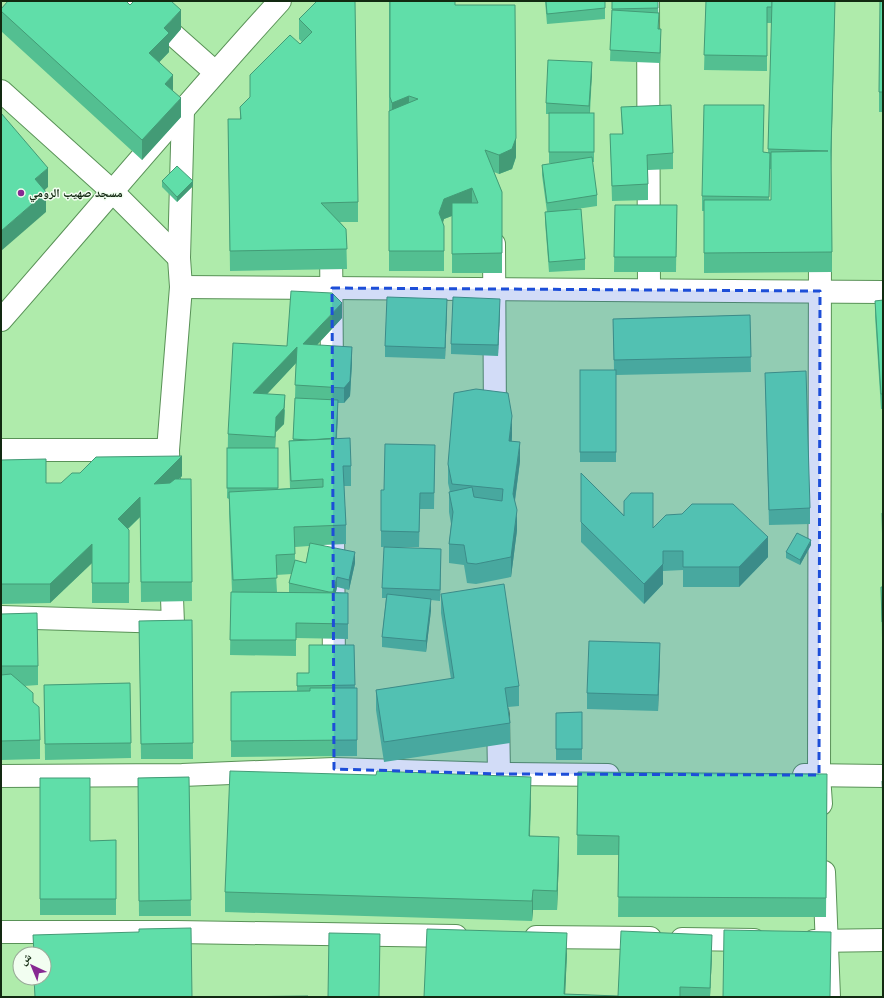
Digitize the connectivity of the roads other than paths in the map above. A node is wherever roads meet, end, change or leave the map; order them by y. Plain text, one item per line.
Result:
1 (135, 1) edge
2 (280, 1) edge
3 (648, 1) edge
4 (215, 72) junction
5 (1, 92) edge
6 (182, 110) junction
7 (114, 192) junction
8 (330, 216) edge
9 (820, 221) edge
10 (494, 225) edge
11 (179, 258) junction
12 (181, 287) junction
13 (332, 288) junction
14 (494, 289) junction
15 (648, 290) junction
16 (820, 291) junction
17 (883, 292) edge
18 (1, 320) edge
19 (332, 398) edge
20 (496, 440) edge
21 (1, 450) edge
22 (168, 450) junction
23 (333, 493) edge
24 (169, 505) edge
25 (170, 552) edge
26 (1, 617) edge
27 (172, 622) junction
28 (175, 668) edge
29 (334, 690) edge
30 (498, 695) edge
31 (334, 746) edge
32 (181, 752) edge
33 (334, 769) junction
34 (499, 774) junction
35 (176, 775) junction
36 (627, 775) edge
37 (786, 775) edge
38 (819, 775) junction
39 (1, 776) edge
40 (883, 776) edge
41 (171, 798) edge
42 (822, 823) edge
43 (823, 854) edge
44 (176, 908) edge
45 (1, 932) edge
46 (176, 932) junction
47 (478, 936) edge
48 (518, 936) edge
49 (772, 940) edge
50 (796, 940) edge
51 (883, 940) edge
52 (828, 941) junction
53 (176, 954) edge
54 (829, 997) edge

1 - 4 street
2 - 4 street
3 - 15 street
4 - 6 street
5 - 7 street
6 - 7 street
6 - 11 street
7 - 11 street
7 - 18 street
8 - 13 street
9 - 16 street
10 - 14 street
11 - 12 street
12 - 13 street
12 - 22 street
13 - 14 street
13 - 19 street
14 - 15 street
14 - 20 street
15 - 16 street
16 - 17 street
16 - 38 street
21 - 22 street
22 - 24 street
23 - 29 street
25 - 27 street
26 - 27 street
27 - 28 street
30 - 34 street
31 - 33 street
32 - 35 street
33 - 34 street
33 - 35 street
34 - 36 street
35 - 39 street
35 - 41 street
37 - 38 street
38 - 40 street
38 - 42 street
43 - 52 street
44 - 46 street
45 - 46 street
46 - 47 street
46 - 53 street
48 - 49 street
50 - 52 street
51 - 52 street
52 - 54 street

